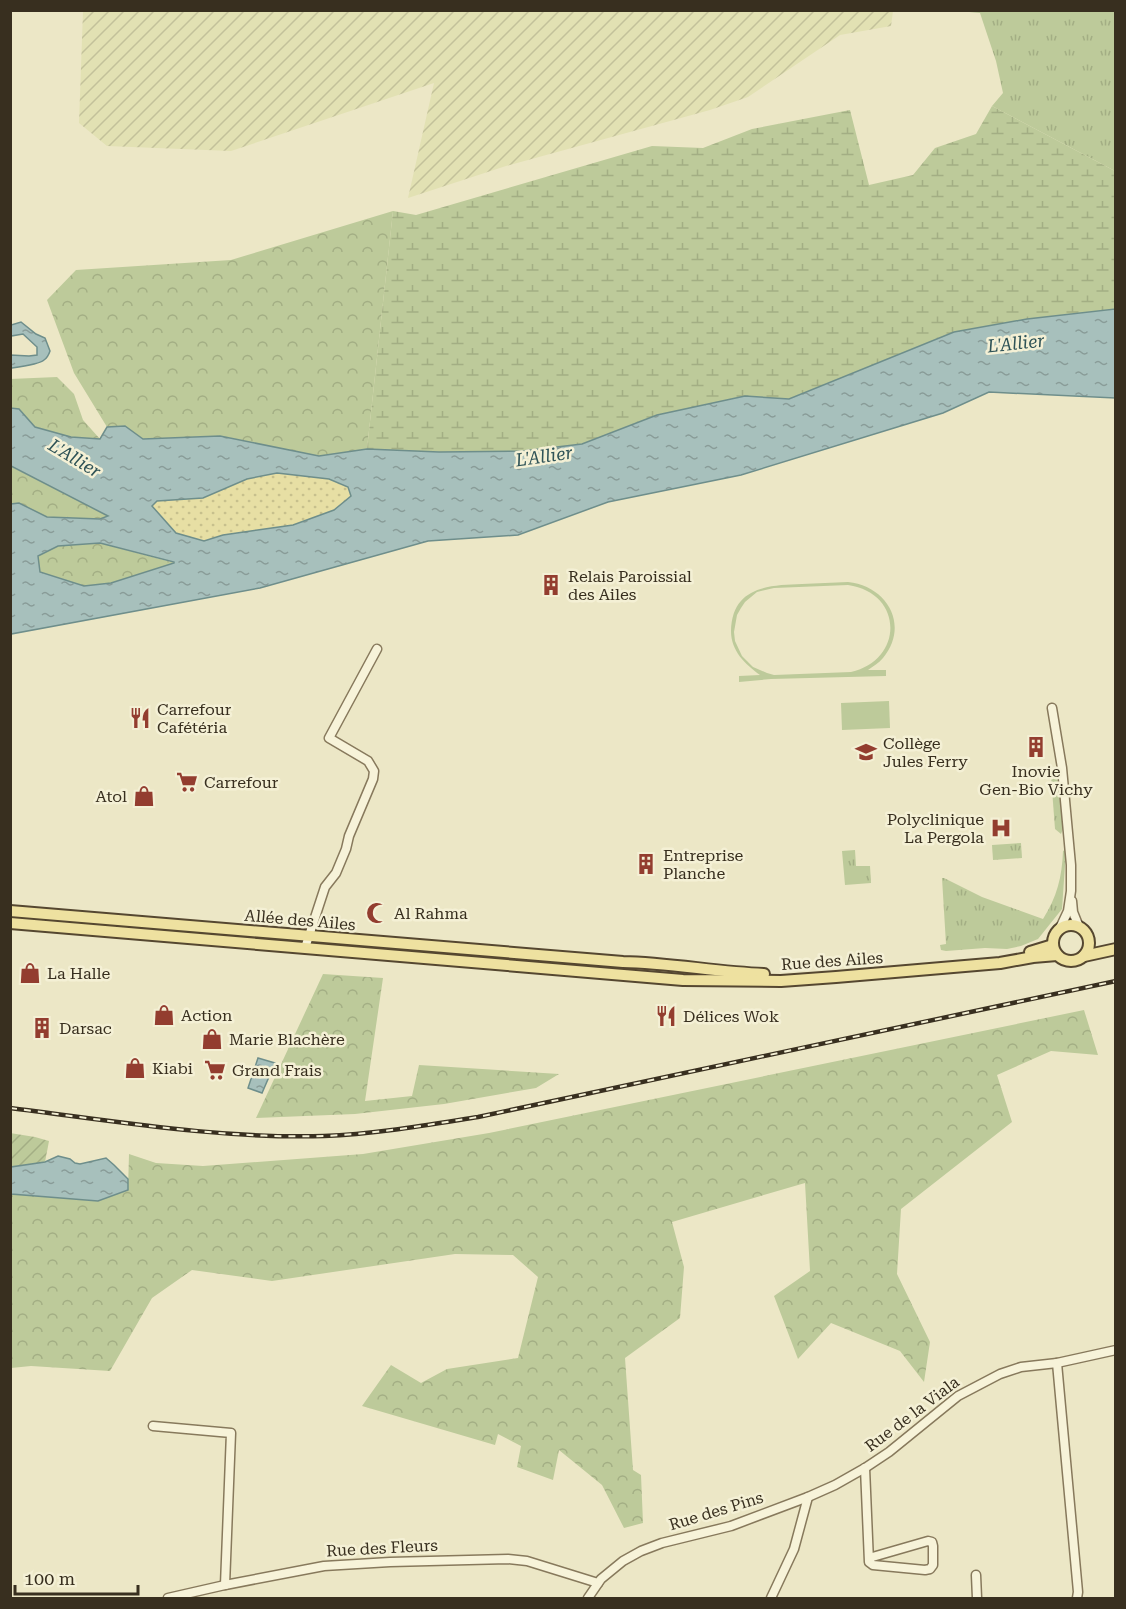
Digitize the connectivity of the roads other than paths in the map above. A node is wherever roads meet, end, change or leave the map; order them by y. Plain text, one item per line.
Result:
1 (377, 649) dead end
2 (1052, 708) dead end
3 (1071, 891) junction
4 (10, 911) edge
5 (10, 923) edge
6 (1079, 927) junction
7 (1060, 928) junction
8 (309, 936) junction
9 (1089, 941) junction
10 (1116, 947) edge
11 (305, 948) junction
12 (1055, 950) junction
13 (1083, 956) junction
14 (622, 962) joint
15 (608, 974) joint
16 (1116, 1350) edge
17 (1057, 1363) junction
18 (153, 1426) dead end
19 (865, 1468) junction
20 (808, 1497) junction
21 (869, 1558) junction
22 (975, 1575) dead end
23 (598, 1583) junction
24 (225, 1585) junction
25 (168, 1599) edge
26 (588, 1599) edge
27 (771, 1599) edge
28 (977, 1599) edge
29 (1077, 1599) edge

1 - 8 street
2 - 3 street
3 - 6 street
3 - 7 street
4 - 8 main road, Allée des Ailes
5 - 11 main road, Allée des Ailes
6 - 7 main road
6 - 9 main road
7 - 12 main road
8 - 11 street
8 - 14 main road, Allée des Ailes
9 - 10 main road
9 - 13 main road
10 - 13 main road
11 - 15 main road, Allée des Ailes
12 - 13 main road
12 - 14 main road, Rue des Ailes
12 - 15 main road, Rue des Ailes
16 - 17 street, Rue de la Viala
17 - 19 street, Rue de la Viala
17 - 29 street
18 - 24 street
19 - 20 street, Rue des Pins
19 - 21 street
20 - 23 street, Rue des Pins
20 - 27 street
21 - 21 street
22 - 28 street
23 - 24 street, Rue des Fleurs
23 - 26 street, Rue des Pins
24 - 25 street, Rue des Fleurs

